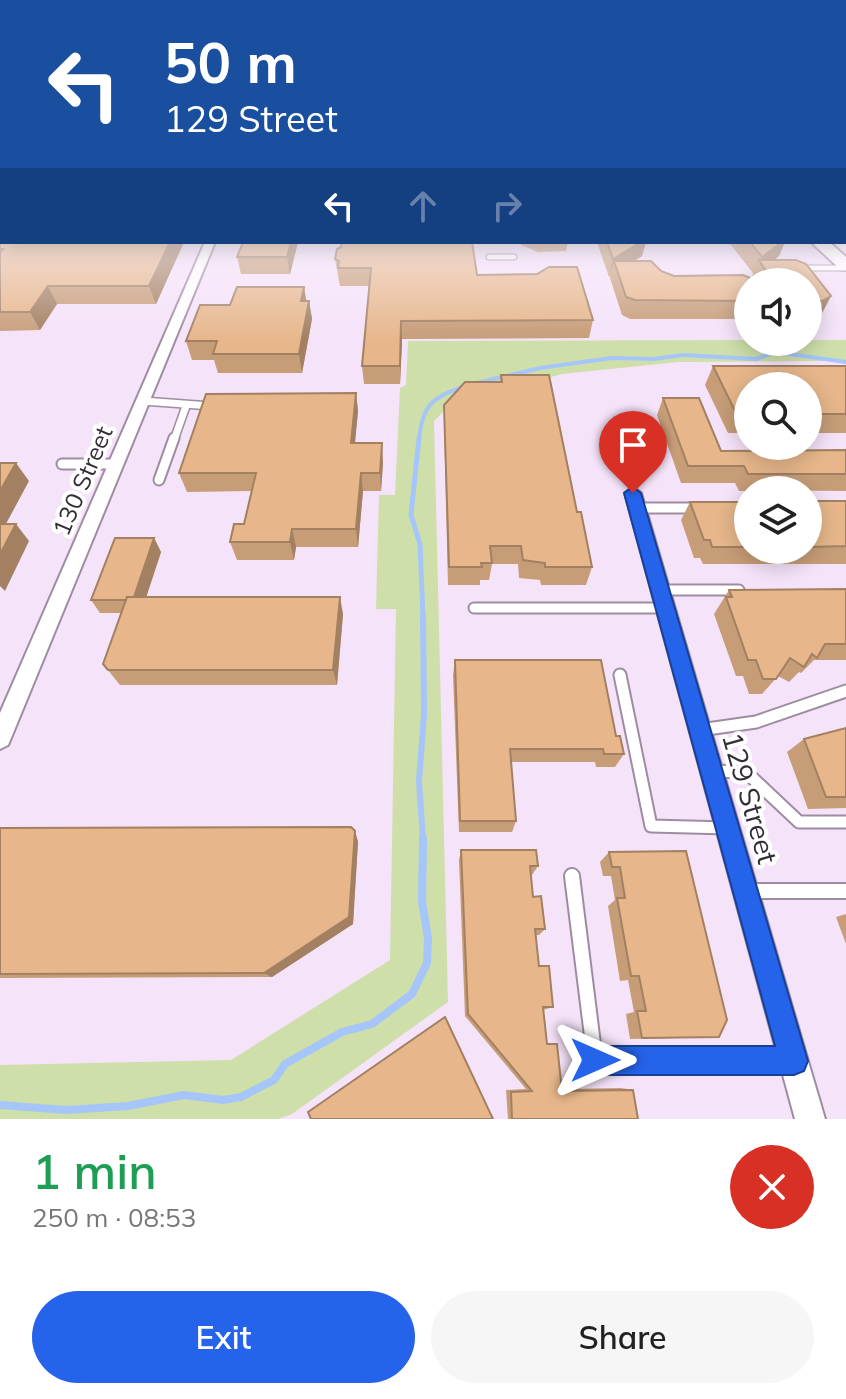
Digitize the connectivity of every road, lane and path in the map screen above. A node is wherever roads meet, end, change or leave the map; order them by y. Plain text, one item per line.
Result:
1 (209, 244) edge
2 (822, 244) edge
3 (489, 257) dead end
4 (514, 257) dead end
5 (842, 258) edge
6 (805, 268) edge
7 (143, 401) junction
8 (216, 405) edge
9 (186, 406) junction
10 (62, 464) dead end
11 (116, 464) junction
12 (159, 480) dead end
13 (635, 501) joint
14 (716, 508) edge
15 (755, 590) edge
16 (663, 599) junction
17 (474, 608) dead end
18 (620, 675) dead end
19 (846, 691) edge
20 (700, 730) junction
21 (0, 738) edge
22 (712, 771) junction
23 (846, 822) edge
24 (728, 828) junction
25 (572, 876) dead end
26 (745, 891) junction
27 (846, 891) edge
28 (794, 1061) junction
29 (810, 1119) edge

1 - 7 street, 130 Street
2 - 5 main road
3 - 4 lane
5 - 6 lane
7 - 9 lane
7 - 11 street, 130 Street
8 - 9 lane
9 - 12 lane
10 - 11 lane
11 - 21 street, 130 Street
13 - 14 lane
13 - 16 street, 129 Street
15 - 16 lane
16 - 17 lane
16 - 20 street, 129 Street
18 - 24 lane
19 - 20 lane
20 - 22 street, 129 Street
22 - 23 lane
22 - 24 street, 129 Street
24 - 26 street, 129 Street
25 - 28 lane
26 - 27 lane
26 - 28 street, 129 Street
28 - 29 street, 129 Street

